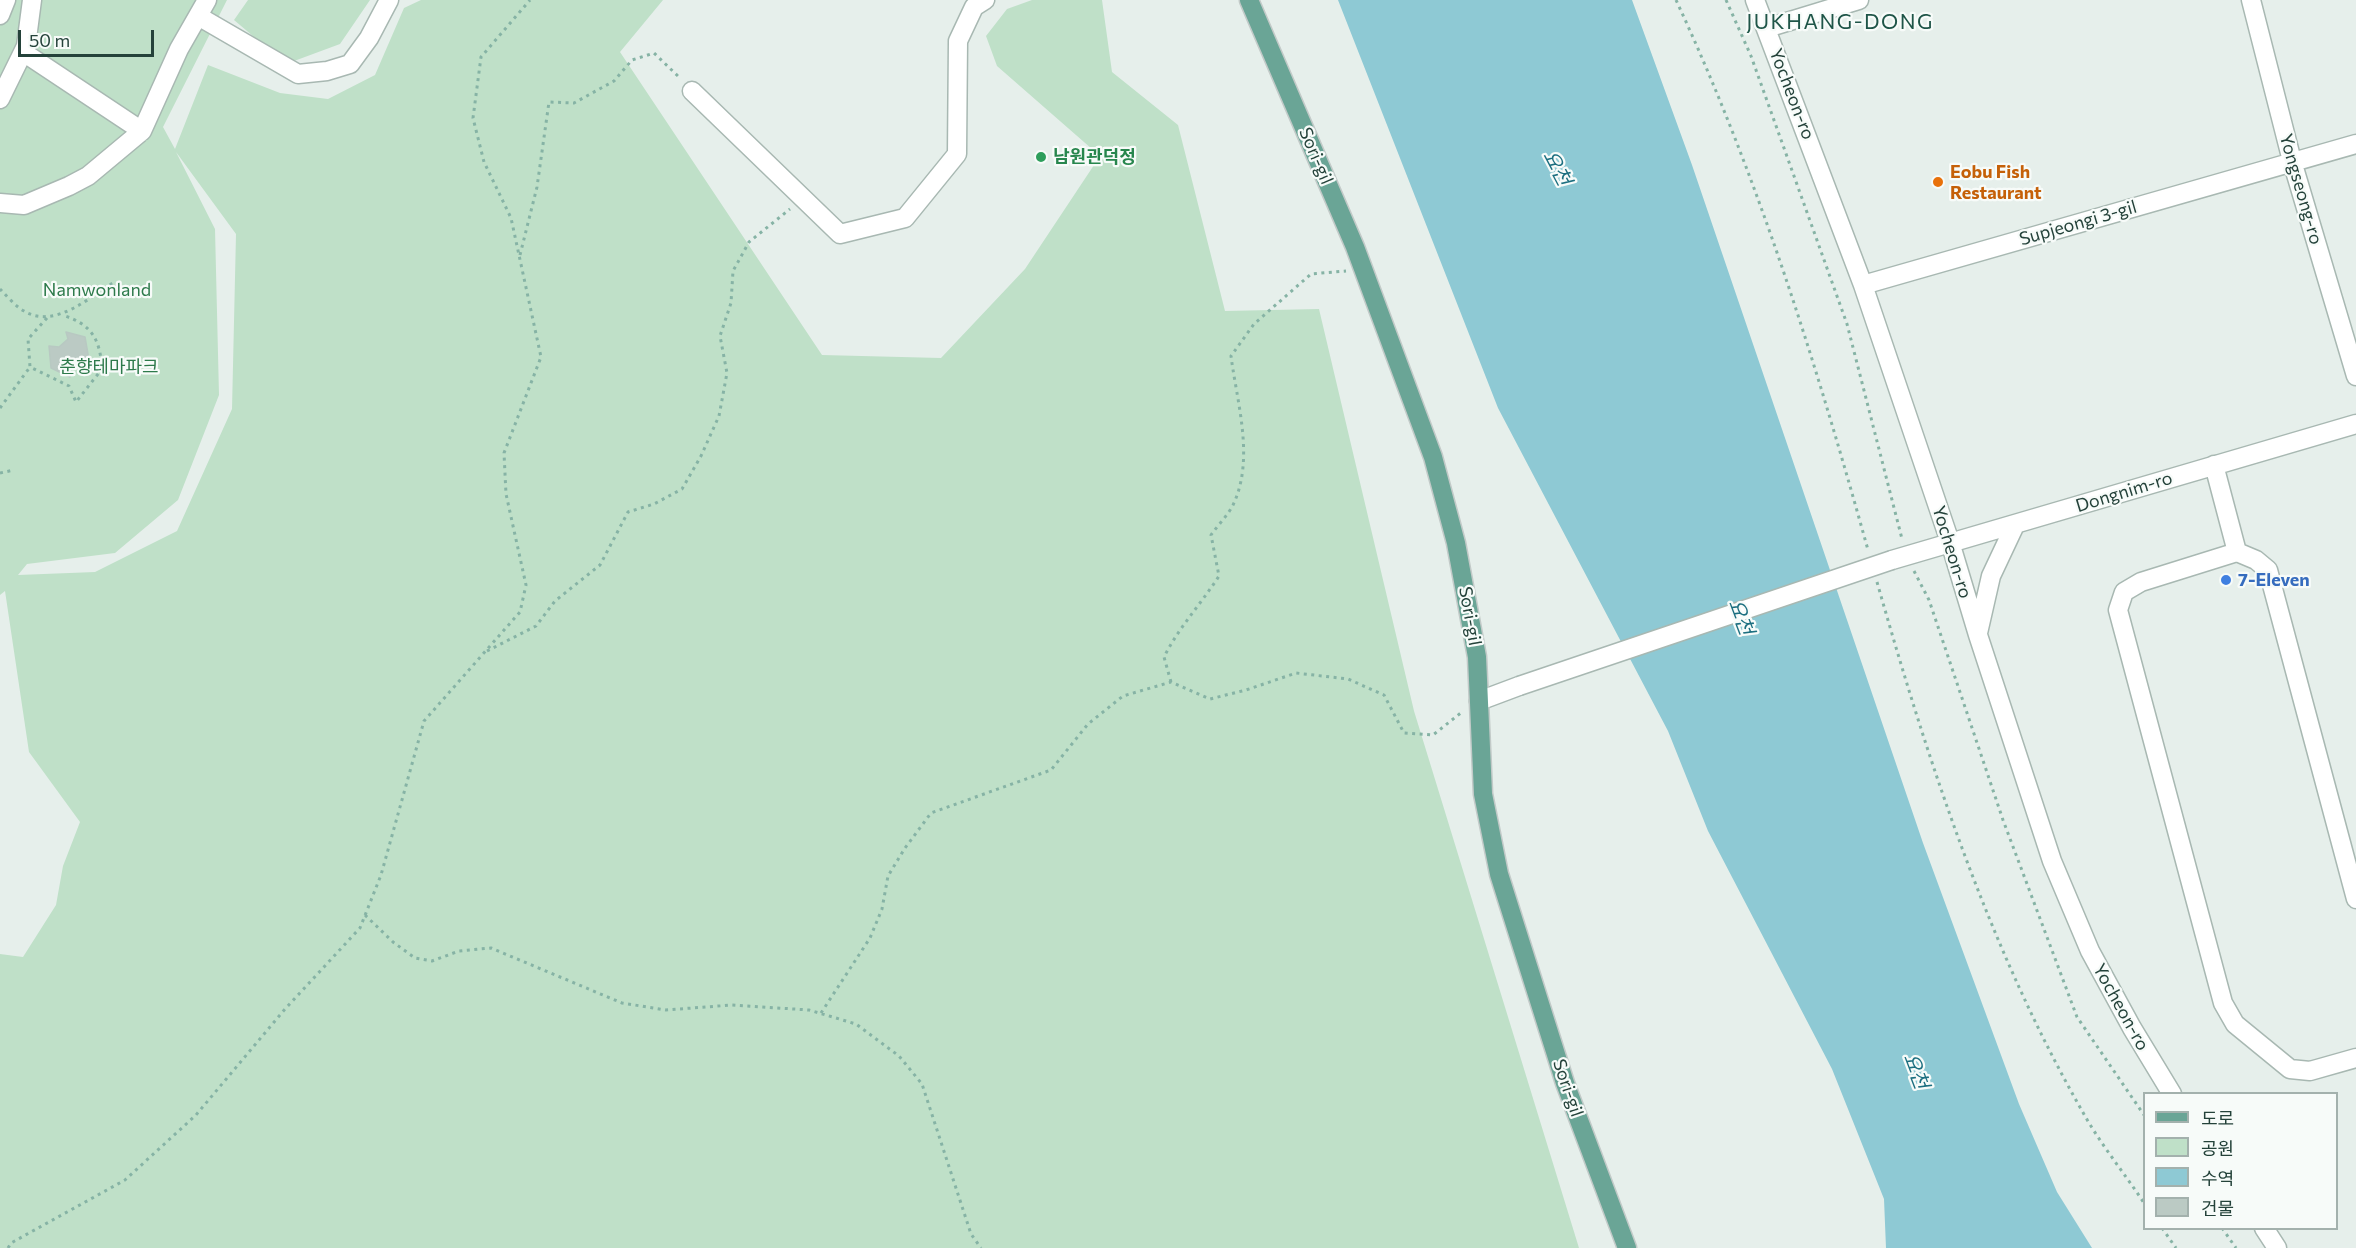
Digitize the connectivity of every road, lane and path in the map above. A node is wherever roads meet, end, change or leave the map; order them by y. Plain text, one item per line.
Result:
1 (6, 0) edge
2 (32, 0) edge
3 (389, 0) edge
4 (530, 0) edge
5 (985, 0) edge
6 (1249, 0) edge
7 (1676, 0) edge
8 (1755, 0) edge
9 (1859, 0) edge
10 (2251, 0) edge
11 (203, 8) edge
12 (0, 15) edge
13 (1767, 28) junction
14 (23, 52) junction
15 (692, 91) joint
16 (0, 99) edge
17 (142, 131) junction
18 (2356, 144) edge
19 (2292, 161) junction
20 (804, 200) junction
21 (0, 203) edge
22 (520, 256) junction
23 (1360, 261) junction
24 (116, 281) dead end
25 (1863, 285) junction
26 (0, 288) edge
27 (62, 315) junction
28 (47, 318) junction
29 (30, 367) junction
30 (2356, 376) edge
31 (0, 408) edge
32 (2356, 424) edge
33 (2214, 465) junction
34 (14, 470) dead end
35 (0, 474) edge
36 (2014, 525) junction
37 (1950, 542) junction
38 (2237, 552) junction
39 (1869, 553) dead end
40 (1875, 573) dead end
41 (1978, 635) junction
42 (483, 653) junction
43 (1172, 682) junction
44 (1479, 701) junction
45 (2356, 899) edge
46 (365, 915) junction
47 (821, 1013) junction
48 (2356, 1058) edge
49 (2171, 1092) edge
50 (2143, 1200) edge
51 (2163, 1230) edge
52 (2223, 1230) edge
53 (2265, 1230) edge
54 (8, 1248) edge
55 (981, 1248) edge
56 (1627, 1248) edge
57 (2176, 1248) edge
58 (2236, 1248) edge
59 (2277, 1248) edge

1 - 12 street
2 - 14 street
3 - 11 street
4 - 22 path
5 - 20 street
6 - 23 main road, Sori-gil
7 - 39 path
8 - 13 street, Yocheon-ro
9 - 13 street
10 - 19 street, Yongseong-ro
11 - 17 street
13 - 25 street, Yocheon-ro
14 - 16 street
14 - 17 street
15 - 20 street
15 - 22 path
17 - 21 street
18 - 19 street, Supjeongi 3-gil
19 - 25 street, Supjeongi 3-gil
19 - 30 street, Yongseong-ro
20 - 42 path
22 - 42 path
23 - 43 path
23 - 44 main road, Sori-gil
24 - 27 path
25 - 37 street, Yocheon-ro
26 - 28 path
27 - 28 path
27 - 29 path
28 - 29 path
29 - 31 path
32 - 33 street, Dongnim-ro
33 - 36 street, Dongnim-ro
33 - 38 street
34 - 35 path
36 - 37 street, Dongnim-ro
36 - 41 street
37 - 41 street, Yocheon-ro
37 - 44 street, Dongnim-ro, bridge
38 - 45 street
38 - 48 street
40 - 50 path
41 - 49 street, Yocheon-ro
42 - 46 path
43 - 44 path
43 - 47 path
44 - 56 main road, Sori-gil
46 - 47 path
46 - 54 path
47 - 55 path
51 - 57 path
52 - 58 path
53 - 59 street

